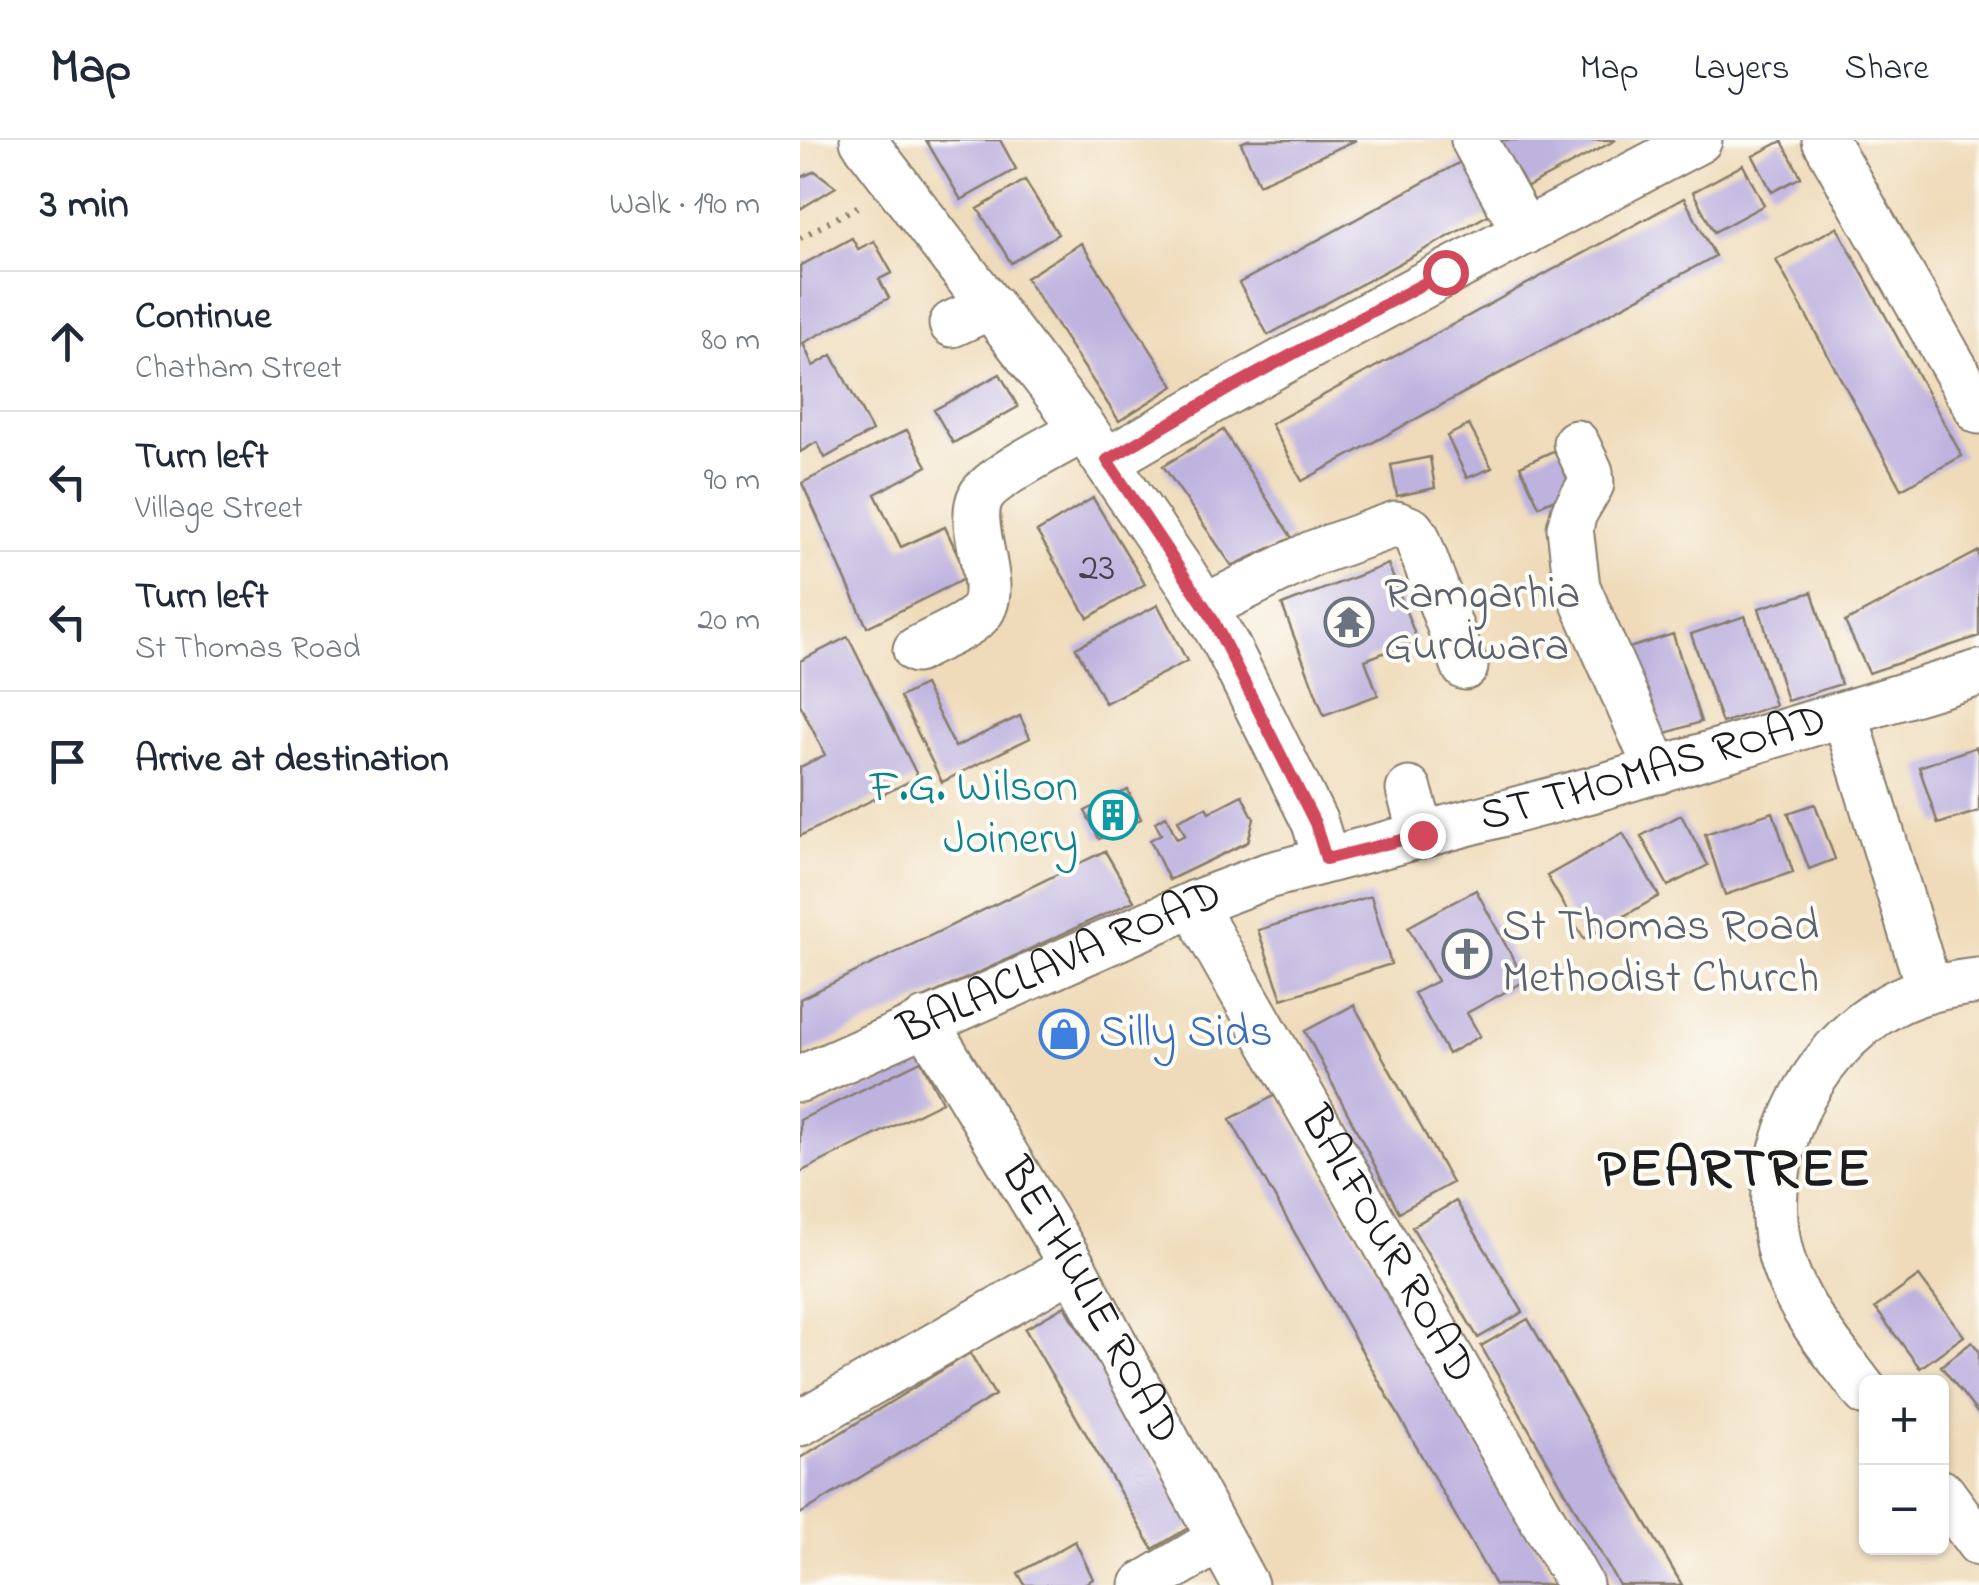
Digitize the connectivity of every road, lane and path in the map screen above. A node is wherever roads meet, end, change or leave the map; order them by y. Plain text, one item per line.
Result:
1 (863, 140) edge
2 (1474, 140) edge
3 (1699, 140) edge
4 (1824, 140) edge
5 (895, 184) junction
6 (1525, 232) junction
7 (800, 238) edge
8 (1979, 412) edge
9 (1576, 443) dead end
10 (1095, 445) junction
11 (1205, 607) junction
12 (916, 650) dead end
13 (1465, 666) dead end
14 (1979, 673) edge
15 (1844, 715) junction
16 (1658, 771) junction
17 (1409, 790) dead end
18 (1422, 835) junction
19 (1326, 859) junction
20 (1196, 903) junction
21 (1979, 981) edge
22 (1930, 989) junction
23 (924, 1021) junction
24 (800, 1079) edge
25 (1072, 1267) junction
26 (1859, 1384) edge
27 (800, 1423) edge
28 (1949, 1502) edge
29 (1220, 1540) junction
30 (1979, 1543) edge
31 (1143, 1585) edge
32 (1245, 1585) edge
33 (1580, 1585) edge

1 - 5 street
2 - 6 street
3 - 6 street
4 - 8 street
5 - 7 path
5 - 10 street
6 - 10 street
9 - 16 street
10 - 11 street
10 - 12 street
11 - 13 street
11 - 19 street
14 - 15 street, ST THOMAS ROAD
15 - 16 street, ST THOMAS ROAD
15 - 22 street
16 - 18 street, ST THOMAS ROAD
17 - 18 street
18 - 19 street, ST THOMAS ROAD
19 - 20 street, BALACLAVA ROAD
20 - 23 street, BALACLAVA ROAD
20 - 33 street, BALFOUR ROAD
21 - 22 street
22 - 26 street
23 - 24 street, BALACLAVA ROAD
23 - 25 street, BETHULIE ROAD
25 - 27 street
25 - 29 street, BETHULIE ROAD
28 - 30 street
29 - 31 street
29 - 32 street, BETHULIE ROAD

